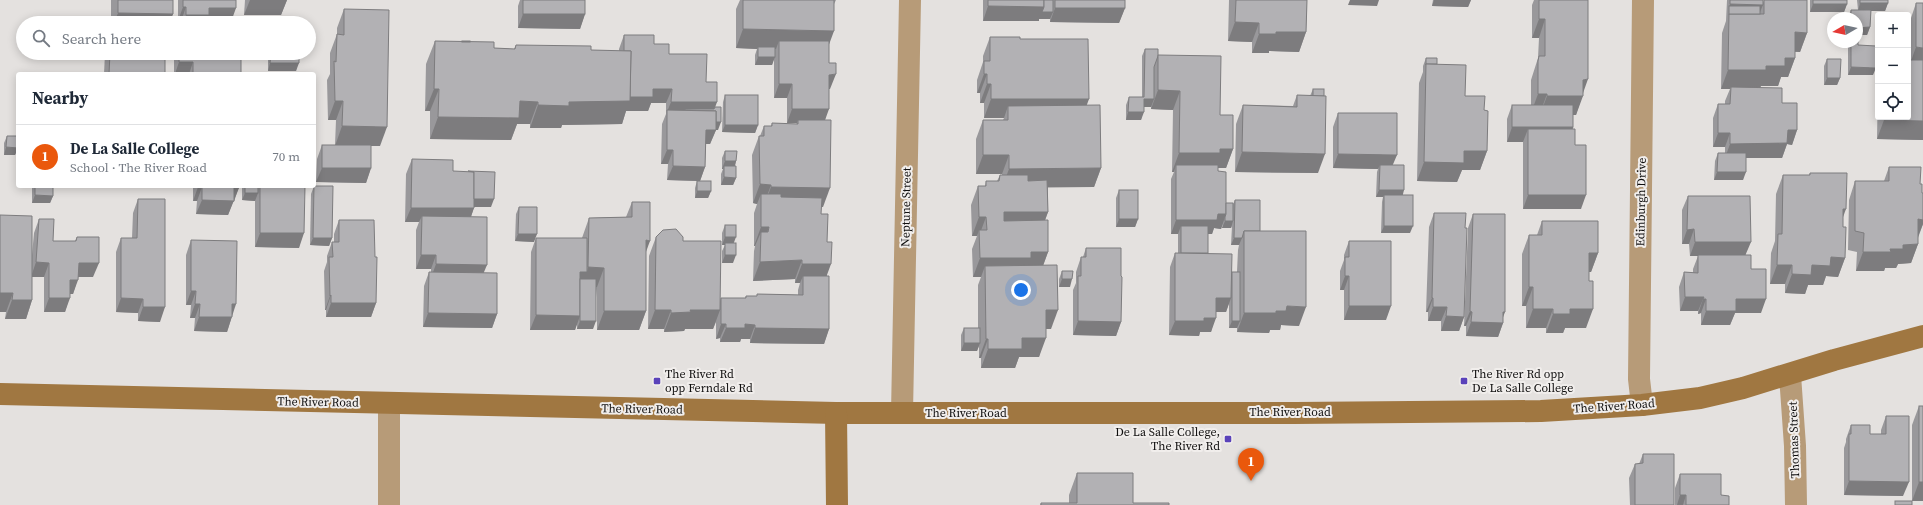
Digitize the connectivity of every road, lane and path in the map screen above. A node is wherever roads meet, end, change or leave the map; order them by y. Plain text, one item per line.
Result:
1 (910, 0) edge
2 (1643, 0) edge
3 (1923, 336) edge
4 (1790, 375) junction
5 (0, 394) edge
6 (389, 403) junction
7 (1642, 405) junction
8 (836, 413) junction
9 (902, 414) junction
10 (388, 505) edge
11 (837, 505) edge
12 (1796, 505) edge

1 - 9 street, Neptune Street
2 - 7 street, Edinburgh Drive
3 - 4 main road, The River Road
4 - 7 main road, The River Road
4 - 12 street, Thomas Street
5 - 6 main road, The River Road
6 - 8 main road, The River Road
6 - 10 street
7 - 9 main road, The River Road
8 - 9 main road, The River Road
8 - 11 main road

